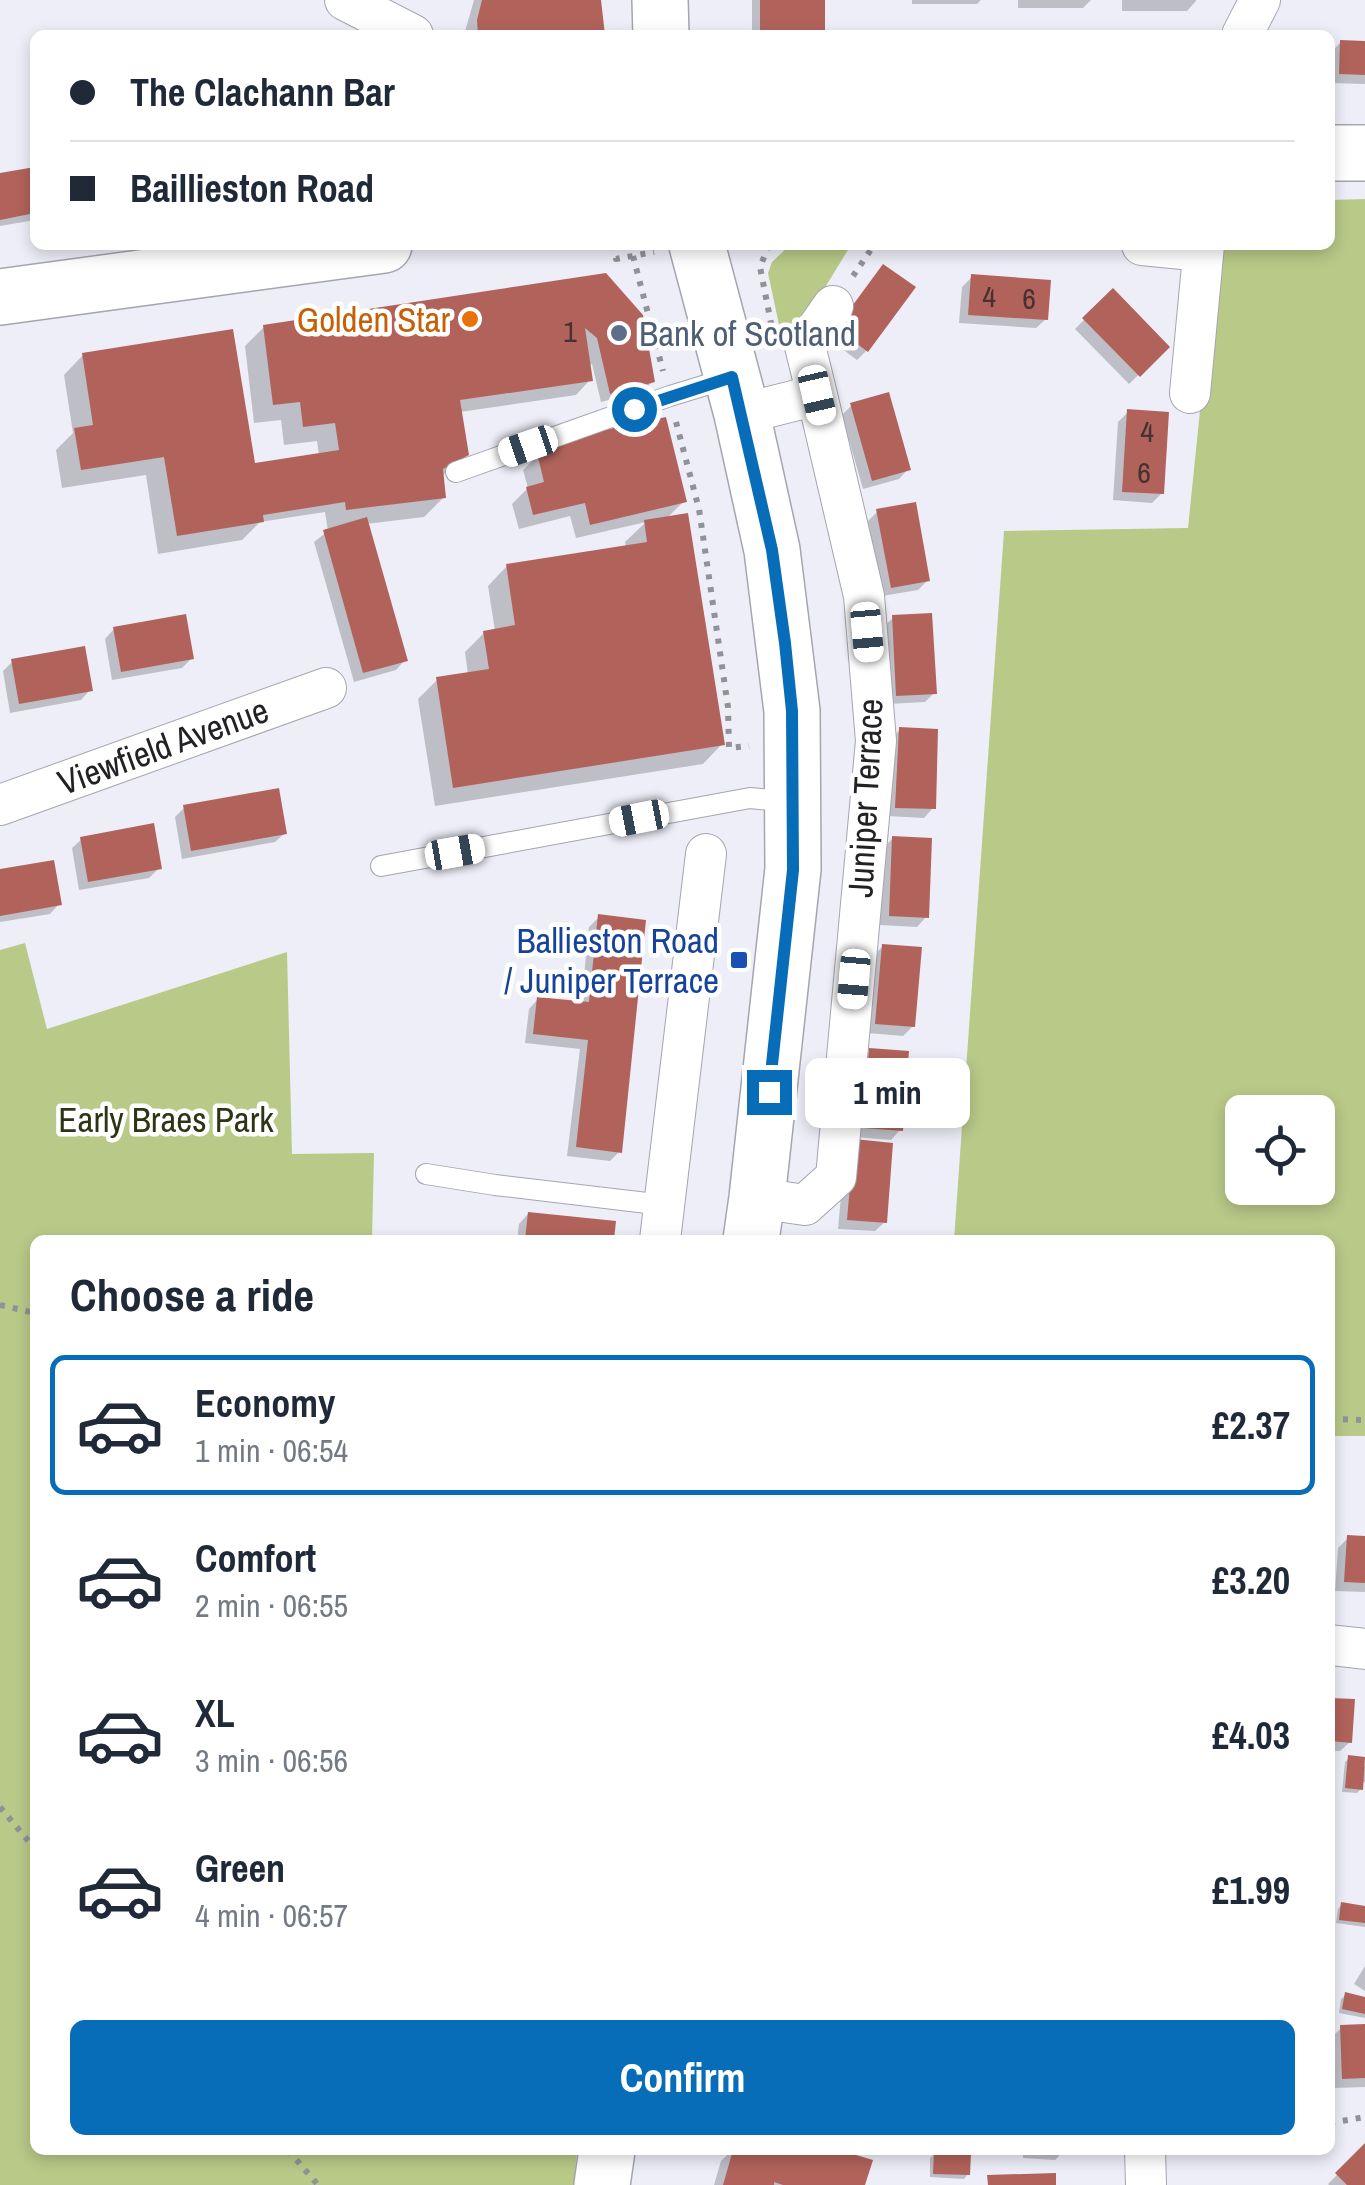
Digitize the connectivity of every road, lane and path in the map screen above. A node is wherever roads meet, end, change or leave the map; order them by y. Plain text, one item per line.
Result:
1 (345, 0) edge
2 (660, 0) edge
3 (1260, 0) edge
4 (404, 30) edge
5 (661, 30) edge
6 (1245, 30) edge
7 (1335, 153) edge
8 (1365, 153) edge
9 (348, 250) edge
10 (615, 250) edge
11 (666, 250) edge
12 (685, 250) edge
13 (1204, 250) edge
14 (633, 256) junction
15 (0, 298) edge
16 (833, 306) dead end
17 (1190, 393) dead end
18 (817, 395) junction
19 (670, 396) junction
20 (737, 396) junction
21 (456, 472) dead end
22 (326, 688) dead end
23 (771, 800) junction
24 (0, 805) edge
25 (706, 854) dead end
26 (381, 866) dead end
27 (426, 1174) dead end
28 (754, 1219) edge
29 (662, 1222) edge
30 (0, 1305) edge
31 (30, 1312) edge
32 (1335, 1419) edge
33 (1365, 1420) edge
34 (1335, 1645) edge
35 (1365, 1650) edge
36 (0, 1807) edge
37 (30, 1843) edge
38 (1365, 2117) edge
39 (1335, 2122) edge
40 (292, 2155) edge
41 (606, 2155) edge
42 (1144, 2155) edge
43 (318, 2185) edge
44 (602, 2185) edge
45 (1146, 2185) edge

1 - 4 street
2 - 5 main road
3 - 6 street
7 - 8 main road
9 - 15 main road
10 - 14 path
11 - 14 path
12 - 20 main road
13 - 17 street
14 - 19 path
16 - 18 street, Juniper Terrace
18 - 20 street
18 - 28 street, Juniper Terrace
19 - 20 lane
19 - 21 lane
19 - 23 path
20 - 23 main road
22 - 24 street, Viewfield Avenue
23 - 26 lane
23 - 28 main road
25 - 29 street
27 - 29 lane
30 - 31 path
32 - 33 path
34 - 35 street
36 - 37 path
38 - 39 path
40 - 43 path
41 - 44 main road
42 - 45 street

